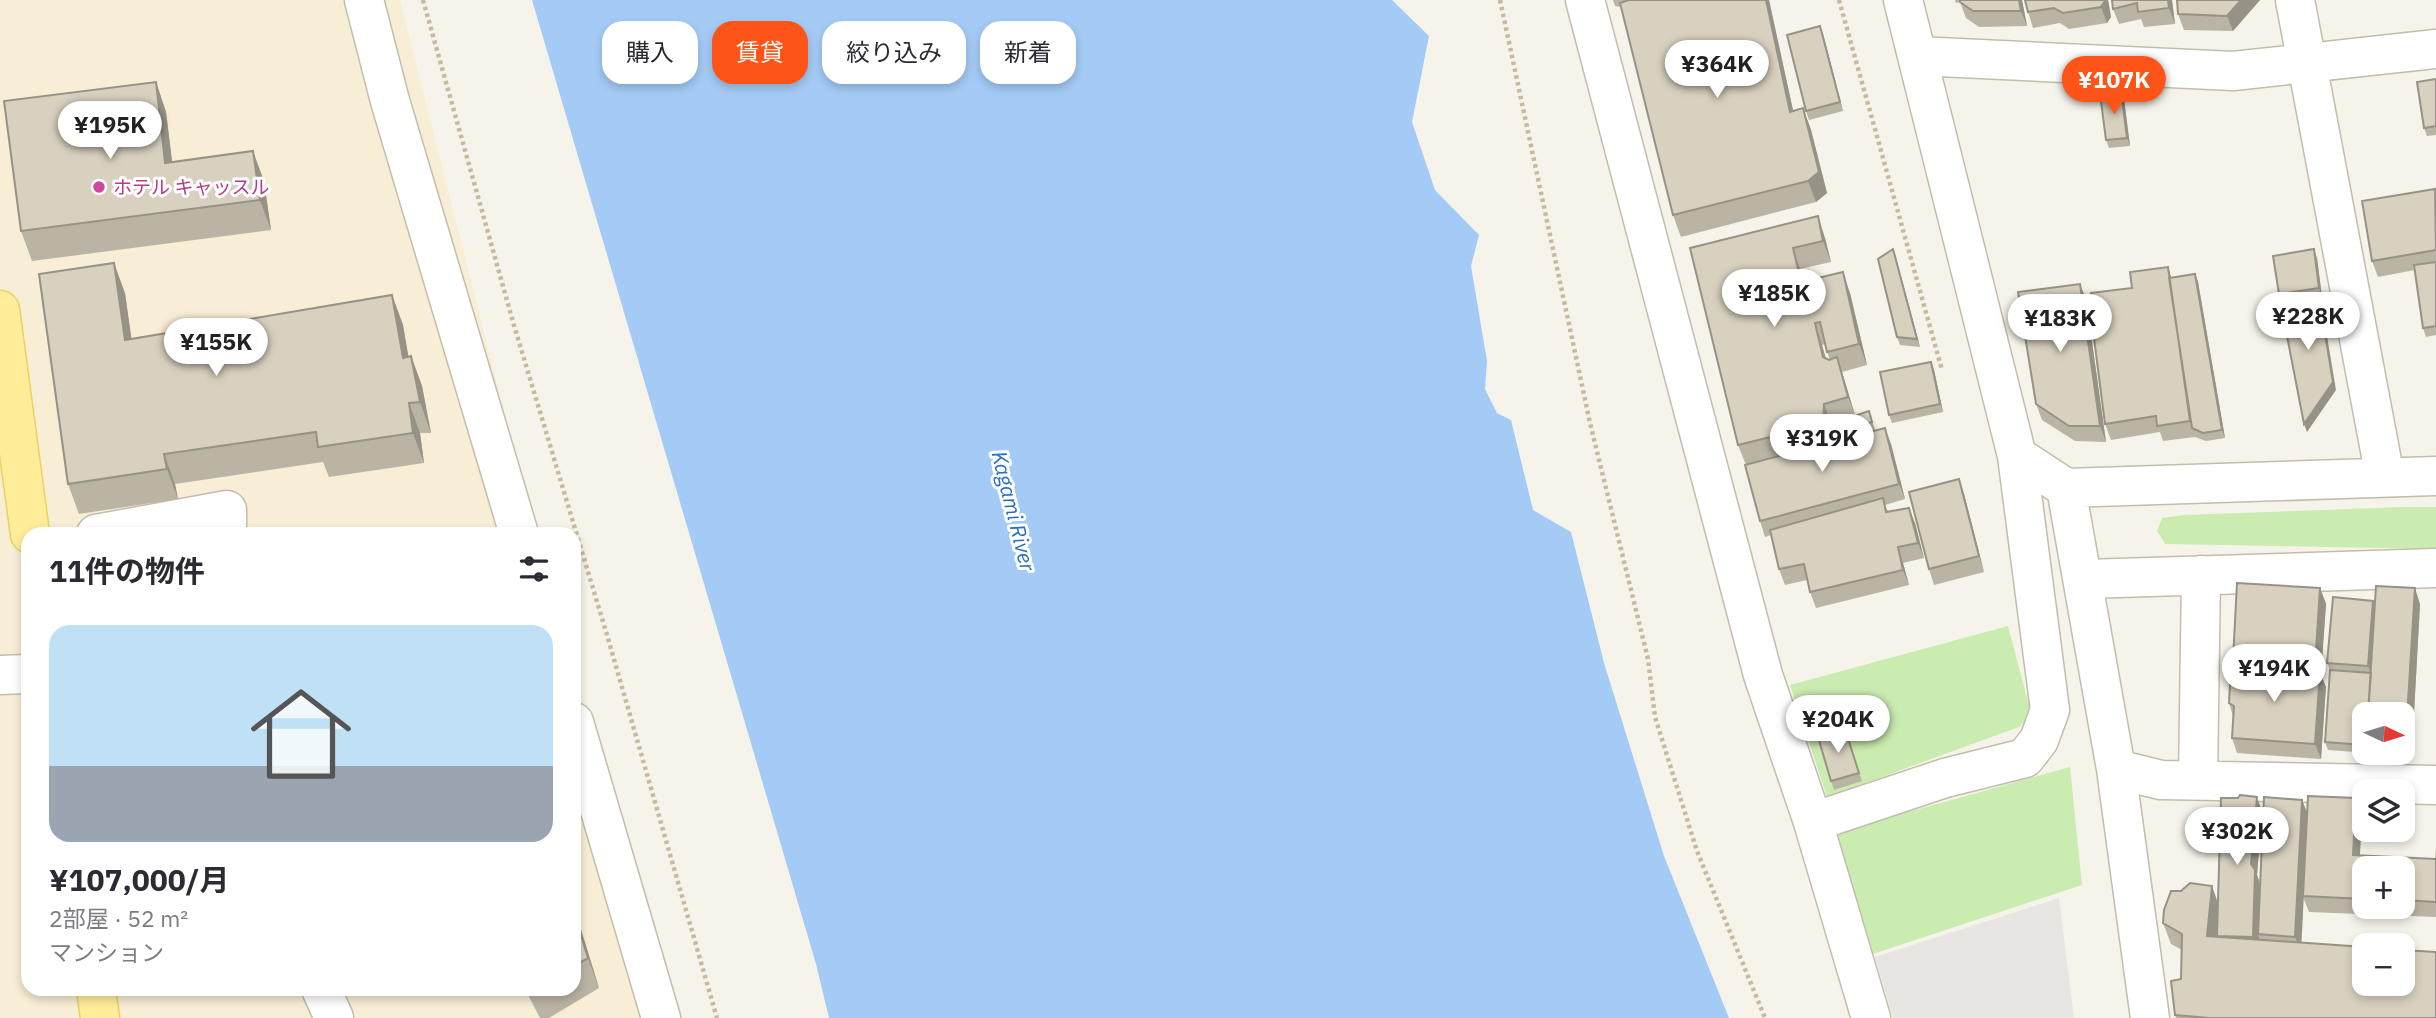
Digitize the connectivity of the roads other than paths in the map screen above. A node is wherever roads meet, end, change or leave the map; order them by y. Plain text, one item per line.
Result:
1 (364, 0) edge
2 (1586, 0) edge
3 (1903, 0) edge
4 (2295, 0) edge
5 (2436, 50) edge
6 (1917, 56) junction
7 (2309, 65) junction
8 (0, 310) edge
9 (2017, 456) junction
10 (2436, 476) edge
11 (2385, 477) junction
12 (2066, 488) junction
13 (29, 527) edge
14 (134, 527) edge
15 (227, 527) edge
16 (517, 527) edge
17 (2436, 568) edge
18 (2201, 575) junction
19 (2085, 579) junction
20 (21, 674) edge
21 (0, 675) edge
22 (581, 746) edge
23 (2116, 769) junction
24 (2198, 780) junction
25 (2436, 786) edge
26 (1812, 822) junction
27 (97, 996) edge
28 (324, 996) edge
29 (100, 1018) edge
30 (334, 1018) edge
31 (661, 1018) edge
32 (1871, 1018) edge
33 (2150, 1018) edge

1 - 16 street
2 - 26 street
3 - 6 street
4 - 7 street
5 - 7 street
6 - 7 street
6 - 9 street
7 - 11 street
8 - 13 main road
9 - 12 street
9 - 26 street
10 - 11 street
11 - 12 street
12 - 19 street
14 - 15 street
17 - 18 street
18 - 19 street
18 - 24 street
19 - 23 street
20 - 21 street
22 - 31 street
23 - 24 street
23 - 33 street
24 - 25 street
26 - 32 street
27 - 29 main road
28 - 30 street

